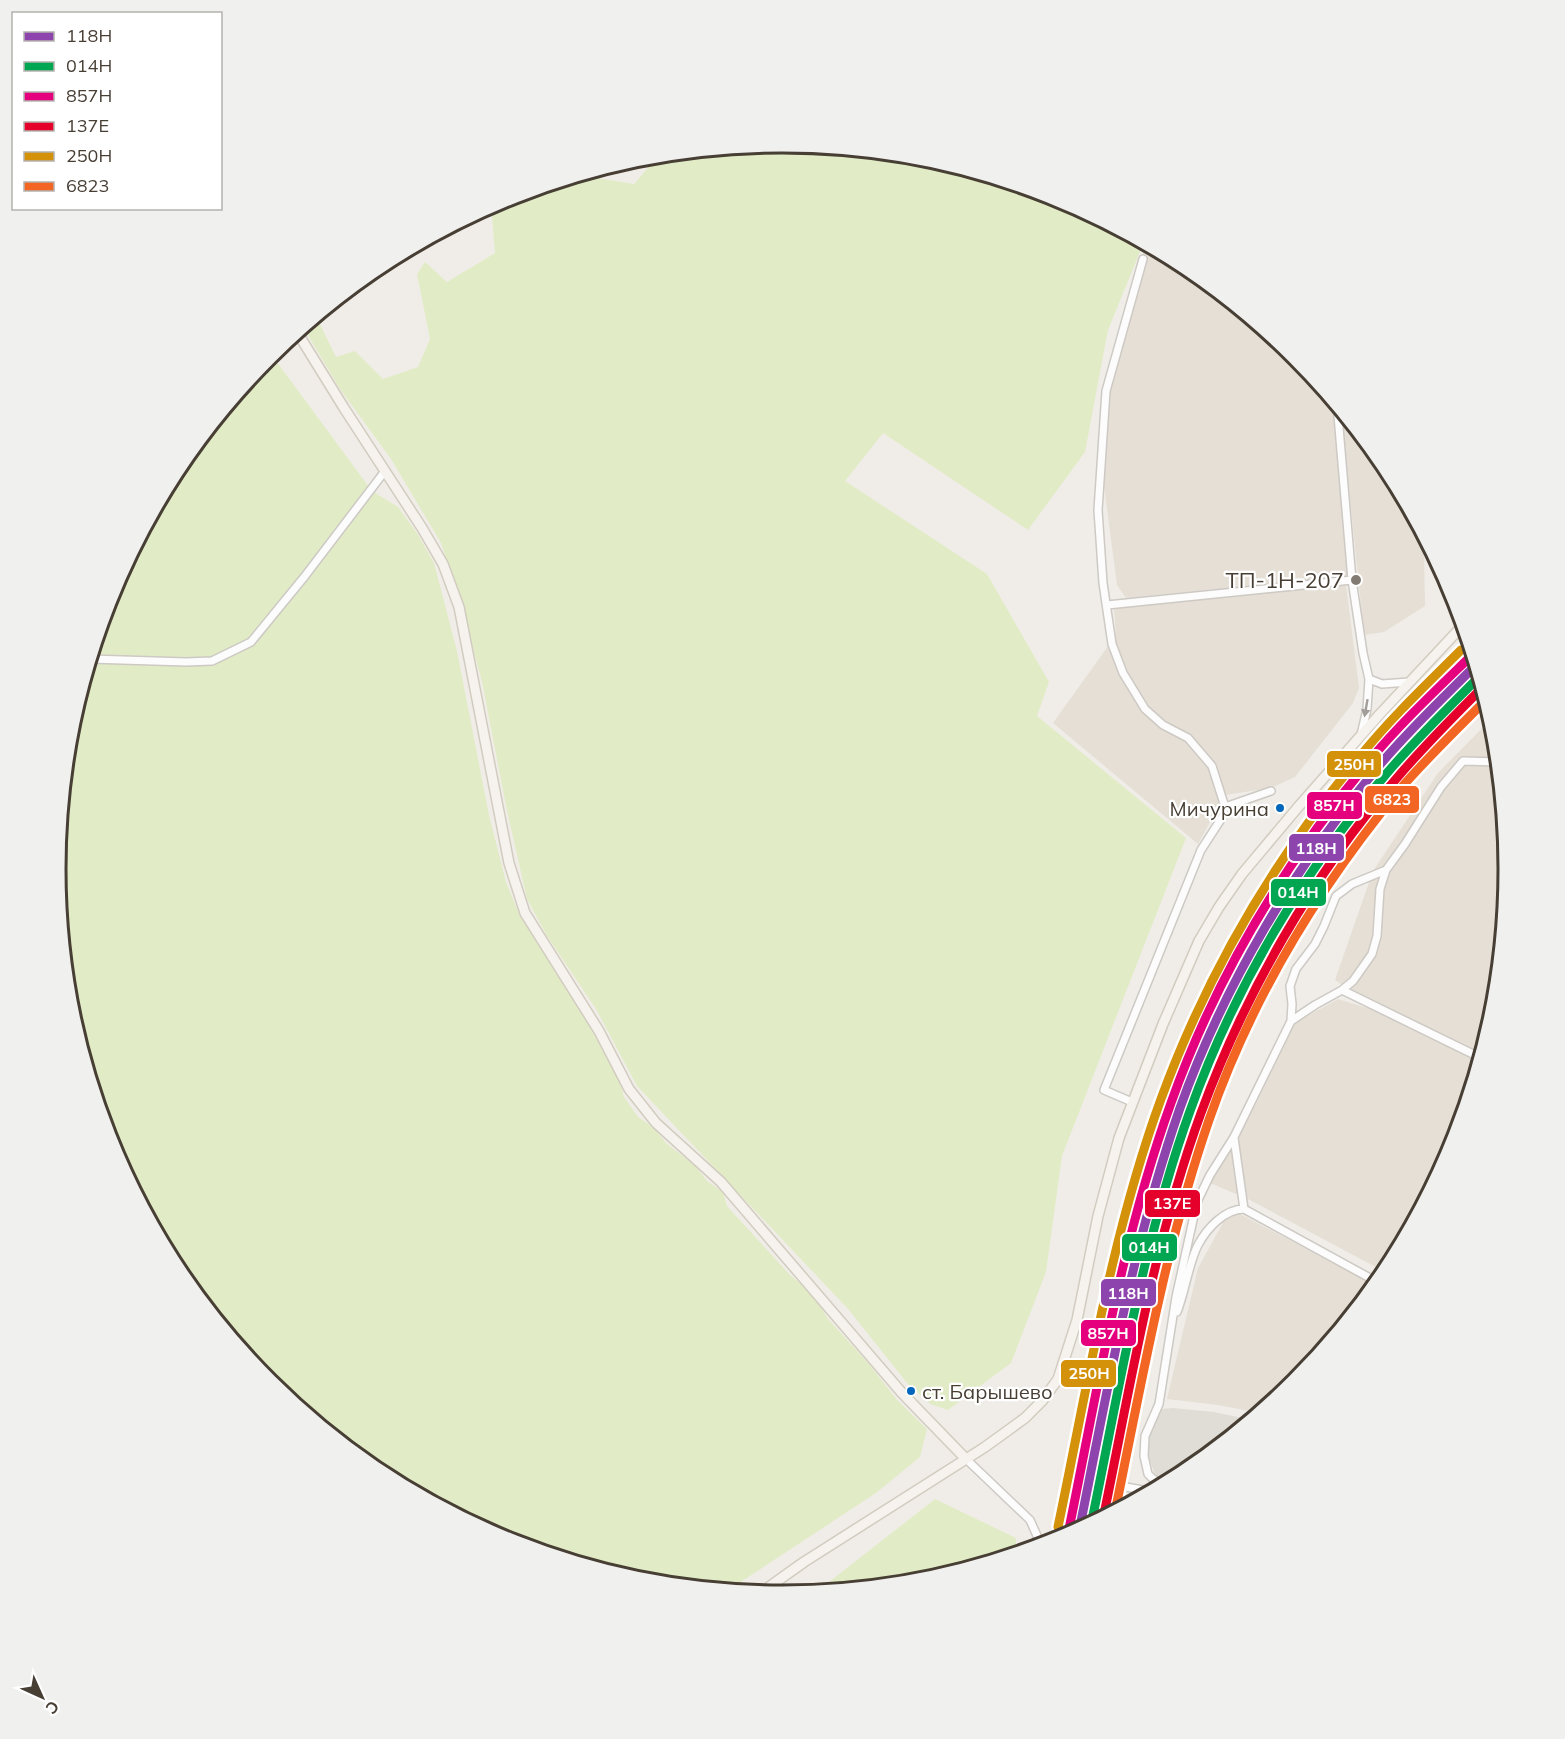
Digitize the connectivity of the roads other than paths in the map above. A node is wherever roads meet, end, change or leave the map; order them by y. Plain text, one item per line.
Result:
1 (1143, 259) dead end
2 (301, 339) edge
3 (1337, 416) edge
4 (385, 471) junction
5 (1352, 580) junction
6 (1107, 605) junction
7 (1458, 631) edge
8 (98, 659) edge
9 (1369, 679) junction
10 (1409, 682) junction
11 (1360, 736) junction
12 (1491, 762) edge
13 (1271, 791) dead end
14 (1225, 807) junction
15 (1386, 870) junction
16 (1342, 990) junction
17 (1291, 1021) junction
18 (1475, 1055) edge
19 (1132, 1102) junction
20 (1234, 1137) junction
21 (1244, 1209) junction
22 (1371, 1278) edge
23 (1174, 1318) junction
24 (965, 1458) junction
25 (1156, 1481) edge
26 (1110, 1484) dead end
27 (1141, 1490) edge
28 (1038, 1538) edge
29 (772, 1586) edge

1 - 6 street
2 - 4 main road
3 - 5 street
4 - 8 street
4 - 24 main road
5 - 6 street
5 - 9 street
6 - 14 street
7 - 10 main road
9 - 10 street
9 -> 11 street
10 - 11 main road
11 - 19 main road
12 - 15 street
13 - 14 street
14 - 19 street
15 - 16 street
15 - 17 street
16 - 17 street
16 - 18 street
17 - 20 street
19 - 24 main road
20 - 21 street
20 - 23 street
21 - 22 street
21 - 23 street
23 - 25 street
24 - 28 street
24 - 29 main road
26 - 27 street

